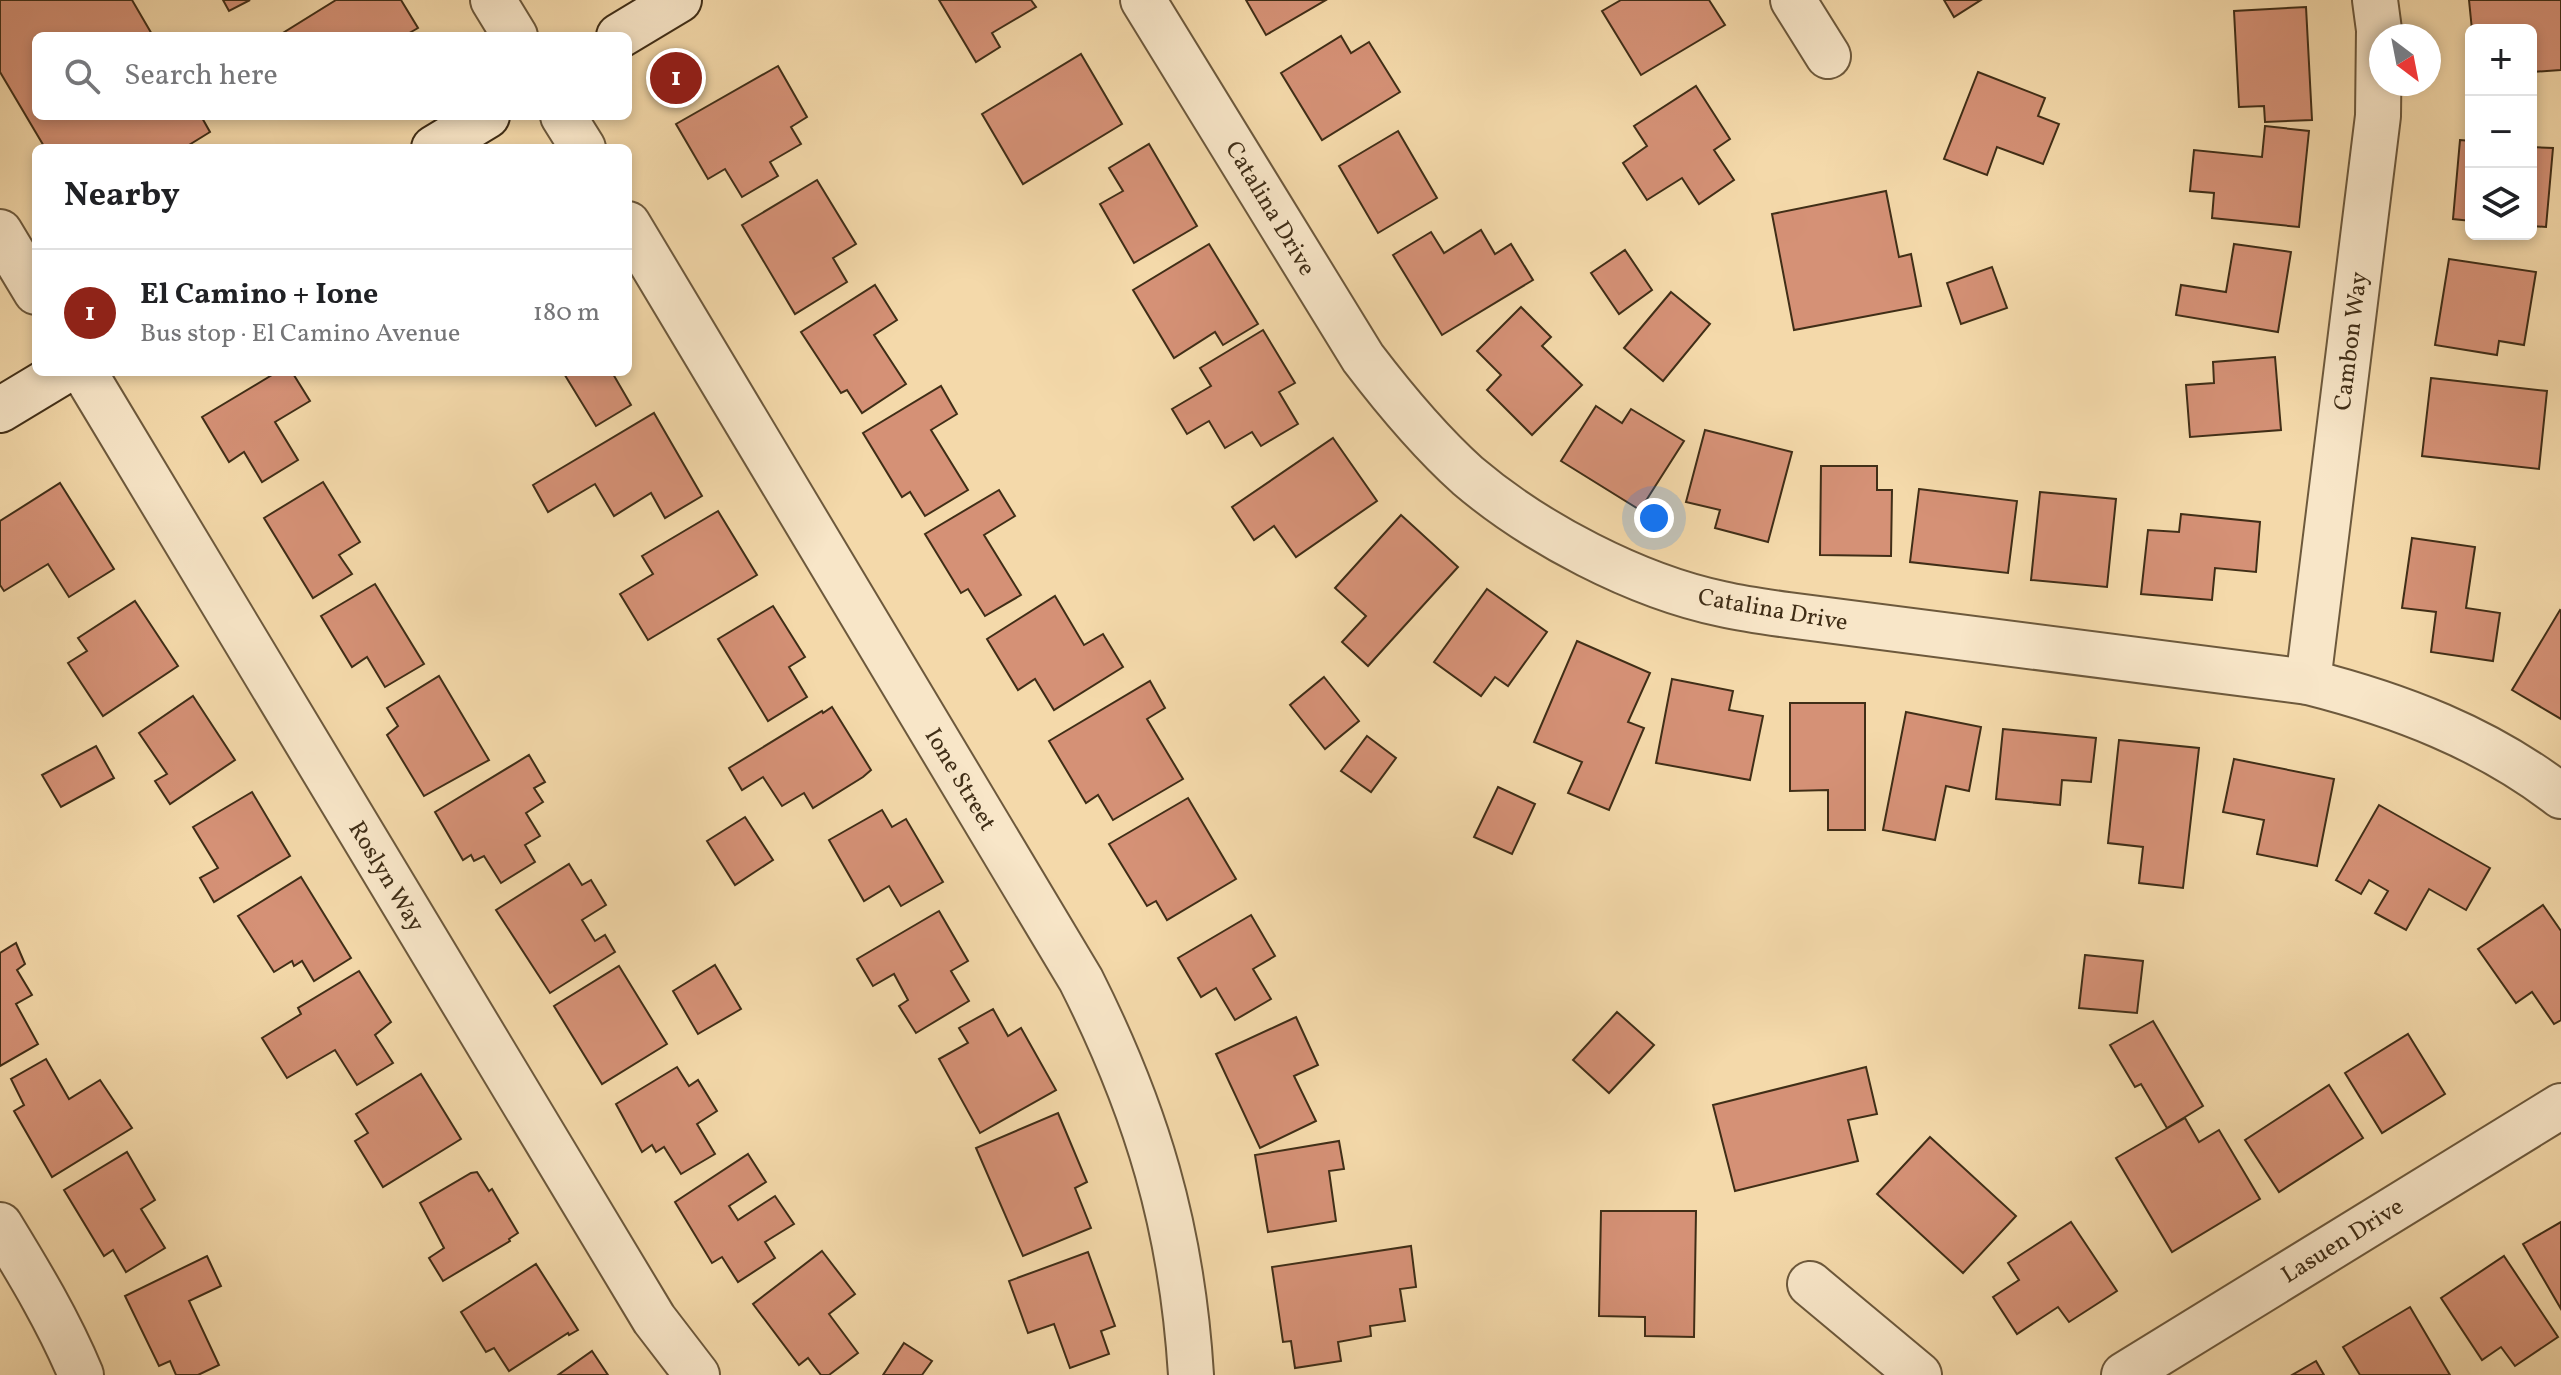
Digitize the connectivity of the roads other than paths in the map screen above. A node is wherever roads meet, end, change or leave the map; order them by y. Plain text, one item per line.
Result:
1 (493, 0) edge
2 (679, 0) edge
3 (1143, 0) edge
4 (1793, 0) edge
5 (2375, 0) edge
6 (513, 32) edge
7 (626, 32) edge
8 (1828, 56) dead end
9 (480, 120) edge
10 (566, 120) edge
11 (441, 144) edge
12 (580, 144) edge
13 (632, 231) edge
14 (0, 232) edge
15 (32, 285) edge
16 (56, 376) edge
17 (86, 376) edge
18 (0, 410) edge
19 (2308, 682) junction
20 (2561, 796) edge
21 (2561, 1106) edge
22 (0, 1225) edge
23 (1810, 1284) dead end
24 (81, 1375) edge
25 (697, 1375) edge
26 (1191, 1375) edge
27 (1919, 1375) edge
28 (2124, 1375) edge

1 - 6 street
2 - 7 street
3 - 19 street, Catalina Drive
4 - 8 street
5 - 19 street, Cambon Way
9 - 11 street
10 - 12 street
13 - 26 street, Ione Street
14 - 15 street
16 - 18 street
17 - 25 street, Roslyn Way
19 - 20 street, Catalina Drive
21 - 28 street, Lasuen Drive
22 - 24 street
23 - 27 street

